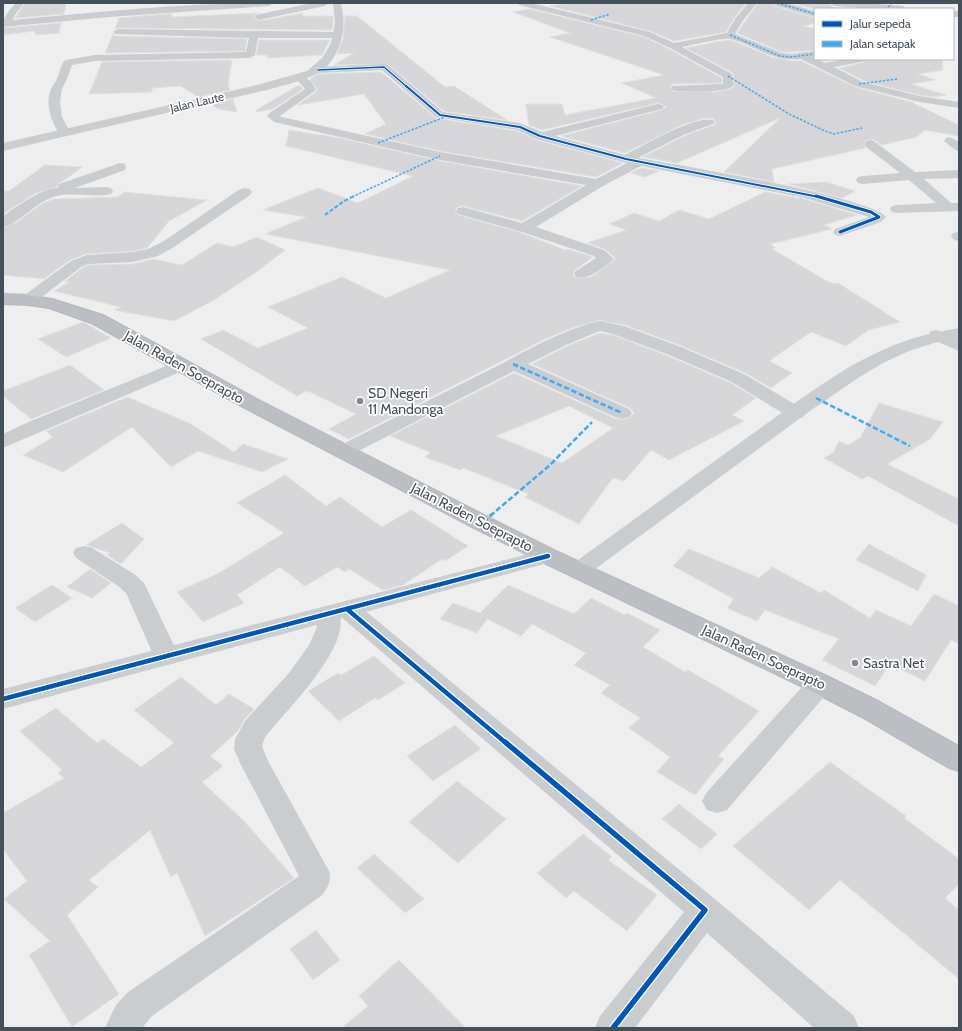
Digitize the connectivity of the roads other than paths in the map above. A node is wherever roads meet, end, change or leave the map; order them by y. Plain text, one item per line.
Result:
1 (20, 3) edge
2 (269, 3) edge
3 (325, 3) edge
4 (336, 3) edge
5 (522, 3) edge
6 (752, 3) edge
7 (777, 3) edge
8 (834, 3) edge
9 (242, 4) edge
10 (885, 8) edge
11 (814, 14) edge
12 (260, 17) dead end
13 (5, 24) edge
14 (118, 32) dead end
15 (337, 34) junction
16 (254, 35) junction
17 (730, 35) junction
18 (673, 46) junction
19 (814, 54) edge
20 (803, 56) junction
21 (857, 60) edge
22 (824, 66) junction
23 (318, 70) junction
24 (300, 78) junction
25 (676, 88) dead end
26 (959, 105) edge
27 (658, 106) dead end
28 (710, 122) dead end
29 (64, 132) junction
30 (540, 136) junction
31 (870, 144) dead end
32 (3, 147) edge
33 (632, 160) junction
34 (120, 167) dead end
35 (959, 174) edge
36 (912, 176) junction
37 (863, 180) dead end
38 (598, 183) junction
39 (106, 191) dead end
40 (54, 192) junction
41 (245, 192) dead end
42 (954, 207) edge
43 (896, 209) dead end
44 (463, 211) dead end
45 (3, 222) edge
46 (524, 228) junction
47 (840, 232) dead end
48 (582, 274) dead end
49 (3, 299) edge
50 (28, 300) junction
51 (959, 333) edge
52 (937, 335) junction
53 (959, 346) edge
54 (513, 364) junction
55 (181, 365) junction
56 (796, 412) junction
57 (622, 413) dead end
58 (3, 442) edge
59 (344, 451) junction
60 (84, 553) dead end
61 (548, 556) junction
62 (579, 570) junction
63 (338, 612) junction
64 (166, 656) junction
65 (820, 684) junction
66 (3, 699) edge
67 (959, 760) edge
68 (717, 801) dead end
69 (705, 910) junction
70 (123, 1028) edge
71 (613, 1028) edge
72 (841, 1028) edge

1 - 13 street
2 - 9 street
3 - 12 street
4 - 15 street, Jalan Laute
5 - 18 street
6 - 17 street
7 - 11 street
8 - 10 street
9 - 13 street
14 - 16 street
15 - 16 street
15 - 23 street, Jalan Laute
16 - 29 street
17 - 18 street
17 - 20 street
18 - 25 street
19 - 20 street
20 - 22 street
21 - 22 street
22 - 26 street
23 - 24 street, Jalan Laute
23 - 30 street
24 - 29 street, Jalan Laute
24 - 38 street
27 - 30 street
28 - 33 street
29 - 32 street, Jalan Laute
30 - 33 street
31 - 36 street
33 - 38 street
33 - 47 street
34 - 40 street
35 - 36 street
36 - 37 street
36 - 42 street
38 - 46 street
39 - 40 street
40 - 45 street
41 - 50 street
42 - 43 street
44 - 46 street
46 - 48 street
49 - 50 highway, Jalan Raden Soeprapto
50 - 55 highway, Jalan Raden Soeprapto
51 - 52 street
52 - 53 street
52 - 56 street
54 - 56 street
54 - 57 street
54 - 59 street
55 - 58 street
55 - 59 highway, Jalan Raden Soeprapto
56 - 62 street
59 - 61 highway, Jalan Raden Soeprapto
60 - 64 street
61 - 62 highway, Jalan Raden Soeprapto
61 - 63 street
62 - 65 highway, Jalan Raden Soeprapto
63 - 64 street
63 - 69 street
63 - 70 street
64 - 66 street
65 - 67 highway, Jalan Raden Soeprapto
65 - 68 street
69 - 71 street
69 - 72 street

